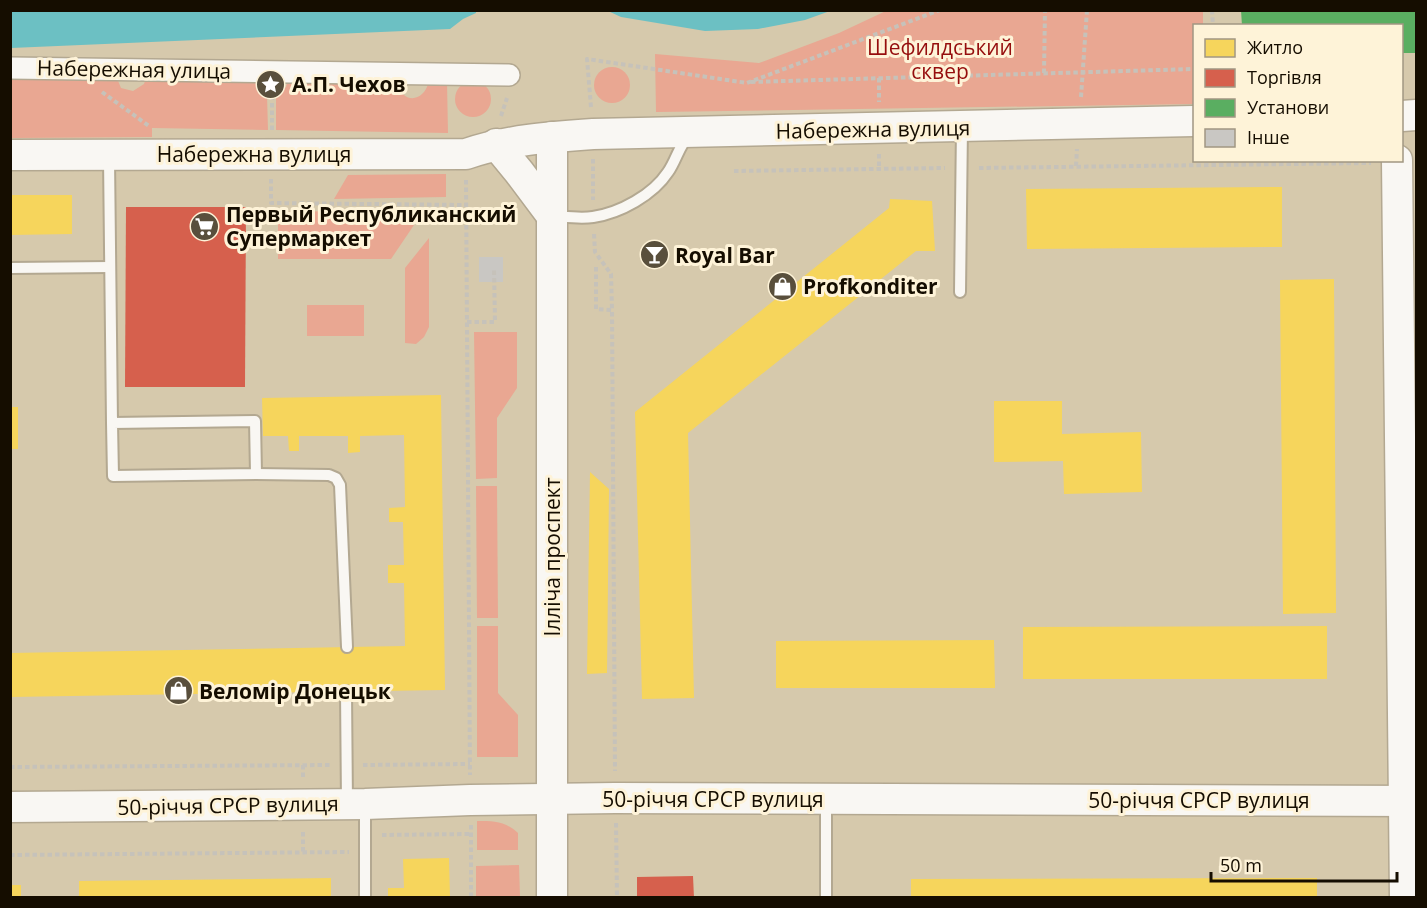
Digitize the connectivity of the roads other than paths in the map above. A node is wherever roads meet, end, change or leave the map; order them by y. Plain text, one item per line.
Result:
1 (10, 68) edge
2 (509, 75) road end
3 (1193, 121) edge
4 (962, 127) junction
5 (693, 133) junction
6 (495, 134) junction
7 (552, 137) junction
8 (109, 154) junction
9 (10, 155) edge
10 (1397, 162) edge
11 (552, 216) junction
12 (110, 267) junction
13 (10, 268) edge
14 (960, 292) dead end
15 (112, 423) junction
16 (256, 474) junction
17 (347, 647) dead end
18 (346, 691) dead end
19 (1410, 723) edge
20 (551, 799) junction
21 (826, 799) junction
22 (1410, 801) edge
23 (356, 804) junction
24 (10, 807) edge
25 (365, 897) edge
26 (552, 897) edge
27 (826, 897) edge
28 (1405, 897) edge

1 - 2 street, Набережная улица
3 - 4 street, Набережна вулиця
4 - 5 street, Набережна вулиця
4 - 14 lane
5 - 7 street, Набережна вулиця
5 - 11 lane
6 - 7 street
6 - 8 street, Набережна вулиця
6 - 11 street
7 - 11 street, Ілліча проспект
8 - 9 street, Набережна вулиця
8 - 12 lane
10 - 19 street
11 - 20 street, Ілліча проспект
12 - 13 lane
12 - 15 lane
15 - 16 lane
15 - 16 lane
16 - 17 lane
18 - 23 lane
19 - 22 street
20 - 21 street, 50-річчя СРСР вулиця
20 - 23 street, 50-річчя СРСР вулиця
20 - 26 street, Ілліча проспект
21 - 22 street, 50-річчя СРСР вулиця
21 - 27 lane
22 - 28 street
23 - 24 street, 50-річчя СРСР вулиця
23 - 25 lane

